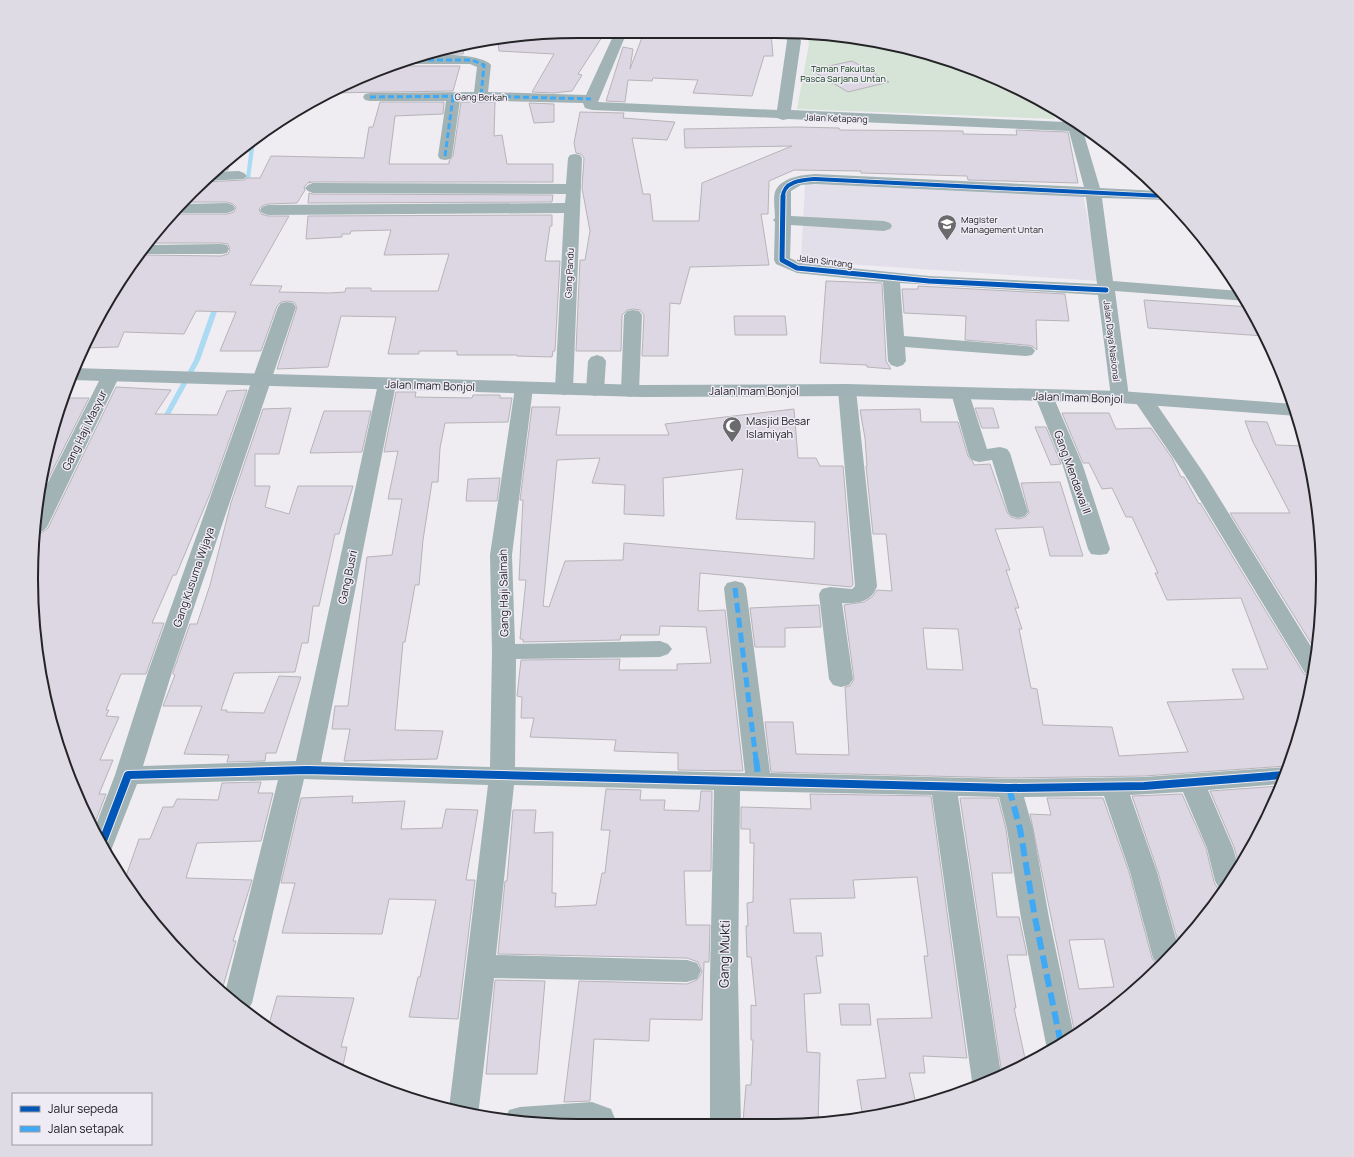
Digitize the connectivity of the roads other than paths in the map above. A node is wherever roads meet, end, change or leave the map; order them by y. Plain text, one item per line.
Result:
1 (619, 38) edge
2 (793, 38) edge
3 (427, 60) edge
4 (481, 96) junction
5 (370, 97) dead end
6 (453, 97) junction
7 (595, 103) junction
8 (783, 116) junction
9 (1069, 125) edge
10 (1077, 130) edge
11 (445, 156) dead end
12 (575, 158) dead end
13 (239, 176) dead end
14 (217, 177) edge
15 (313, 188) dead end
16 (573, 189) junction
17 (1093, 191) junction
18 (1158, 196) edge
19 (226, 208) dead end
20 (572, 208) junction
21 (184, 209) edge
22 (268, 210) dead end
23 (781, 220) junction
24 (884, 226) dead end
25 (221, 249) dead end
26 (149, 250) edge
27 (891, 277) junction
28 (1105, 287) junction
29 (1237, 296) edge
30 (287, 308) dead end
31 (633, 315) dead end
32 (896, 341) junction
33 (1026, 351) dead end
34 (597, 361) dead end
35 (897, 361) dead end
36 (78, 374) edge
37 (111, 375) junction
38 (262, 380) junction
39 (387, 384) junction
40 (524, 388) junction
41 (564, 389) junction
42 (595, 390) junction
43 (847, 390) junction
44 (630, 391) junction
45 (960, 393) junction
46 (1044, 396) junction
47 (1120, 398) junction
48 (1144, 400) junction
49 (1288, 410) edge
50 (1018, 512) dead end
51 (42, 514) edge
52 (1099, 549) dead end
53 (735, 588) dead end
54 (660, 649) dead end
55 (504, 652) junction
56 (1309, 662) edge
57 (841, 679) dead end
58 (300, 770) junction
59 (128, 775) junction
60 (1278, 775) edge
61 (502, 776) junction
62 (727, 782) junction
63 (759, 783) junction
64 (1192, 783) junction
65 (944, 787) junction
66 (1114, 787) junction
67 (1009, 788) junction
68 (104, 838) edge
69 (1227, 875) edge
70 (1165, 954) edge
71 (481, 966) junction
72 (686, 971) dead end
73 (238, 998) edge
74 (1060, 1038) edge
75 (986, 1076) edge
76 (465, 1107) edge
77 (552, 1118) edge
78 (600, 1119) edge
79 (725, 1119) edge

1 - 7 street
2 - 8 street
3 - 4 street
4 - 6 street, Gang Berkah
4 - 7 street, Gang Berkah
5 - 6 street, Gang Berkah
6 - 11 street
7 - 8 street, Jalan Ketapang
8 - 9 street, Jalan Ketapang
10 - 17 street, Jalan Daya Nasional
12 - 16 street, Gang Pandu
13 - 14 street
15 - 16 street
16 - 20 street, Gang Pandu
17 - 18 street
17 - 23 street, Jalan Sintang
17 - 28 street, Jalan Daya Nasional
19 - 21 street
20 - 22 street
20 - 41 street, Gang Pandu
23 - 24 street
23 - 27 street, Jalan Sintang
25 - 26 street
27 - 28 street, Jalan Sintang
27 - 32 street
28 - 29 street, Jalan Sintang
28 - 47 street, Jalan Daya Nasional
30 - 38 street, Gang Kusuma Wijaya
31 - 44 street
32 - 33 street
32 - 35 street
34 - 42 street
36 - 37 main road, Jalan Imam Bonjol
37 - 38 main road, Jalan Imam Bonjol
37 - 51 street, Gang Haji Masyur
38 - 39 main road, Jalan Imam Bonjol
38 - 59 street, Gang Kusuma Wijaya
39 - 40 main road, Jalan Imam Bonjol
39 - 58 street, Gang Busri
40 - 41 main road, Jalan Imam Bonjol
40 - 55 street, Gang Haji Salmah
41 - 42 main road, Jalan Imam Bonjol
42 - 44 main road, Jalan Imam Bonjol
43 - 44 main road, Jalan Imam Bonjol
43 - 45 main road, Jalan Imam Bonjol
43 - 57 street
45 - 46 main road, Jalan Imam Bonjol
45 - 50 street
46 - 47 main road, Jalan Imam Bonjol
46 - 52 street, Gang Mendawai II
47 - 48 main road, Jalan Imam Bonjol
48 - 49 main road, Jalan Imam Bonjol
48 - 56 street
53 - 63 street
54 - 55 street
55 - 61 street, Gang Haji Salmah
58 - 59 street
58 - 61 street
58 - 73 street, Gang Busri
59 - 68 street, Gang Kusuma Wijaya
60 - 64 street
61 - 62 street
61 - 71 street, Gang Haji Salmah
62 - 63 street
62 - 79 street, Gang Mukti
63 - 65 street
64 - 66 street
64 - 69 street
65 - 67 street
65 - 75 street
66 - 67 street
66 - 70 street
67 - 74 street
71 - 72 street
71 - 76 street, Gang Haji Salmah
77 - 78 street

